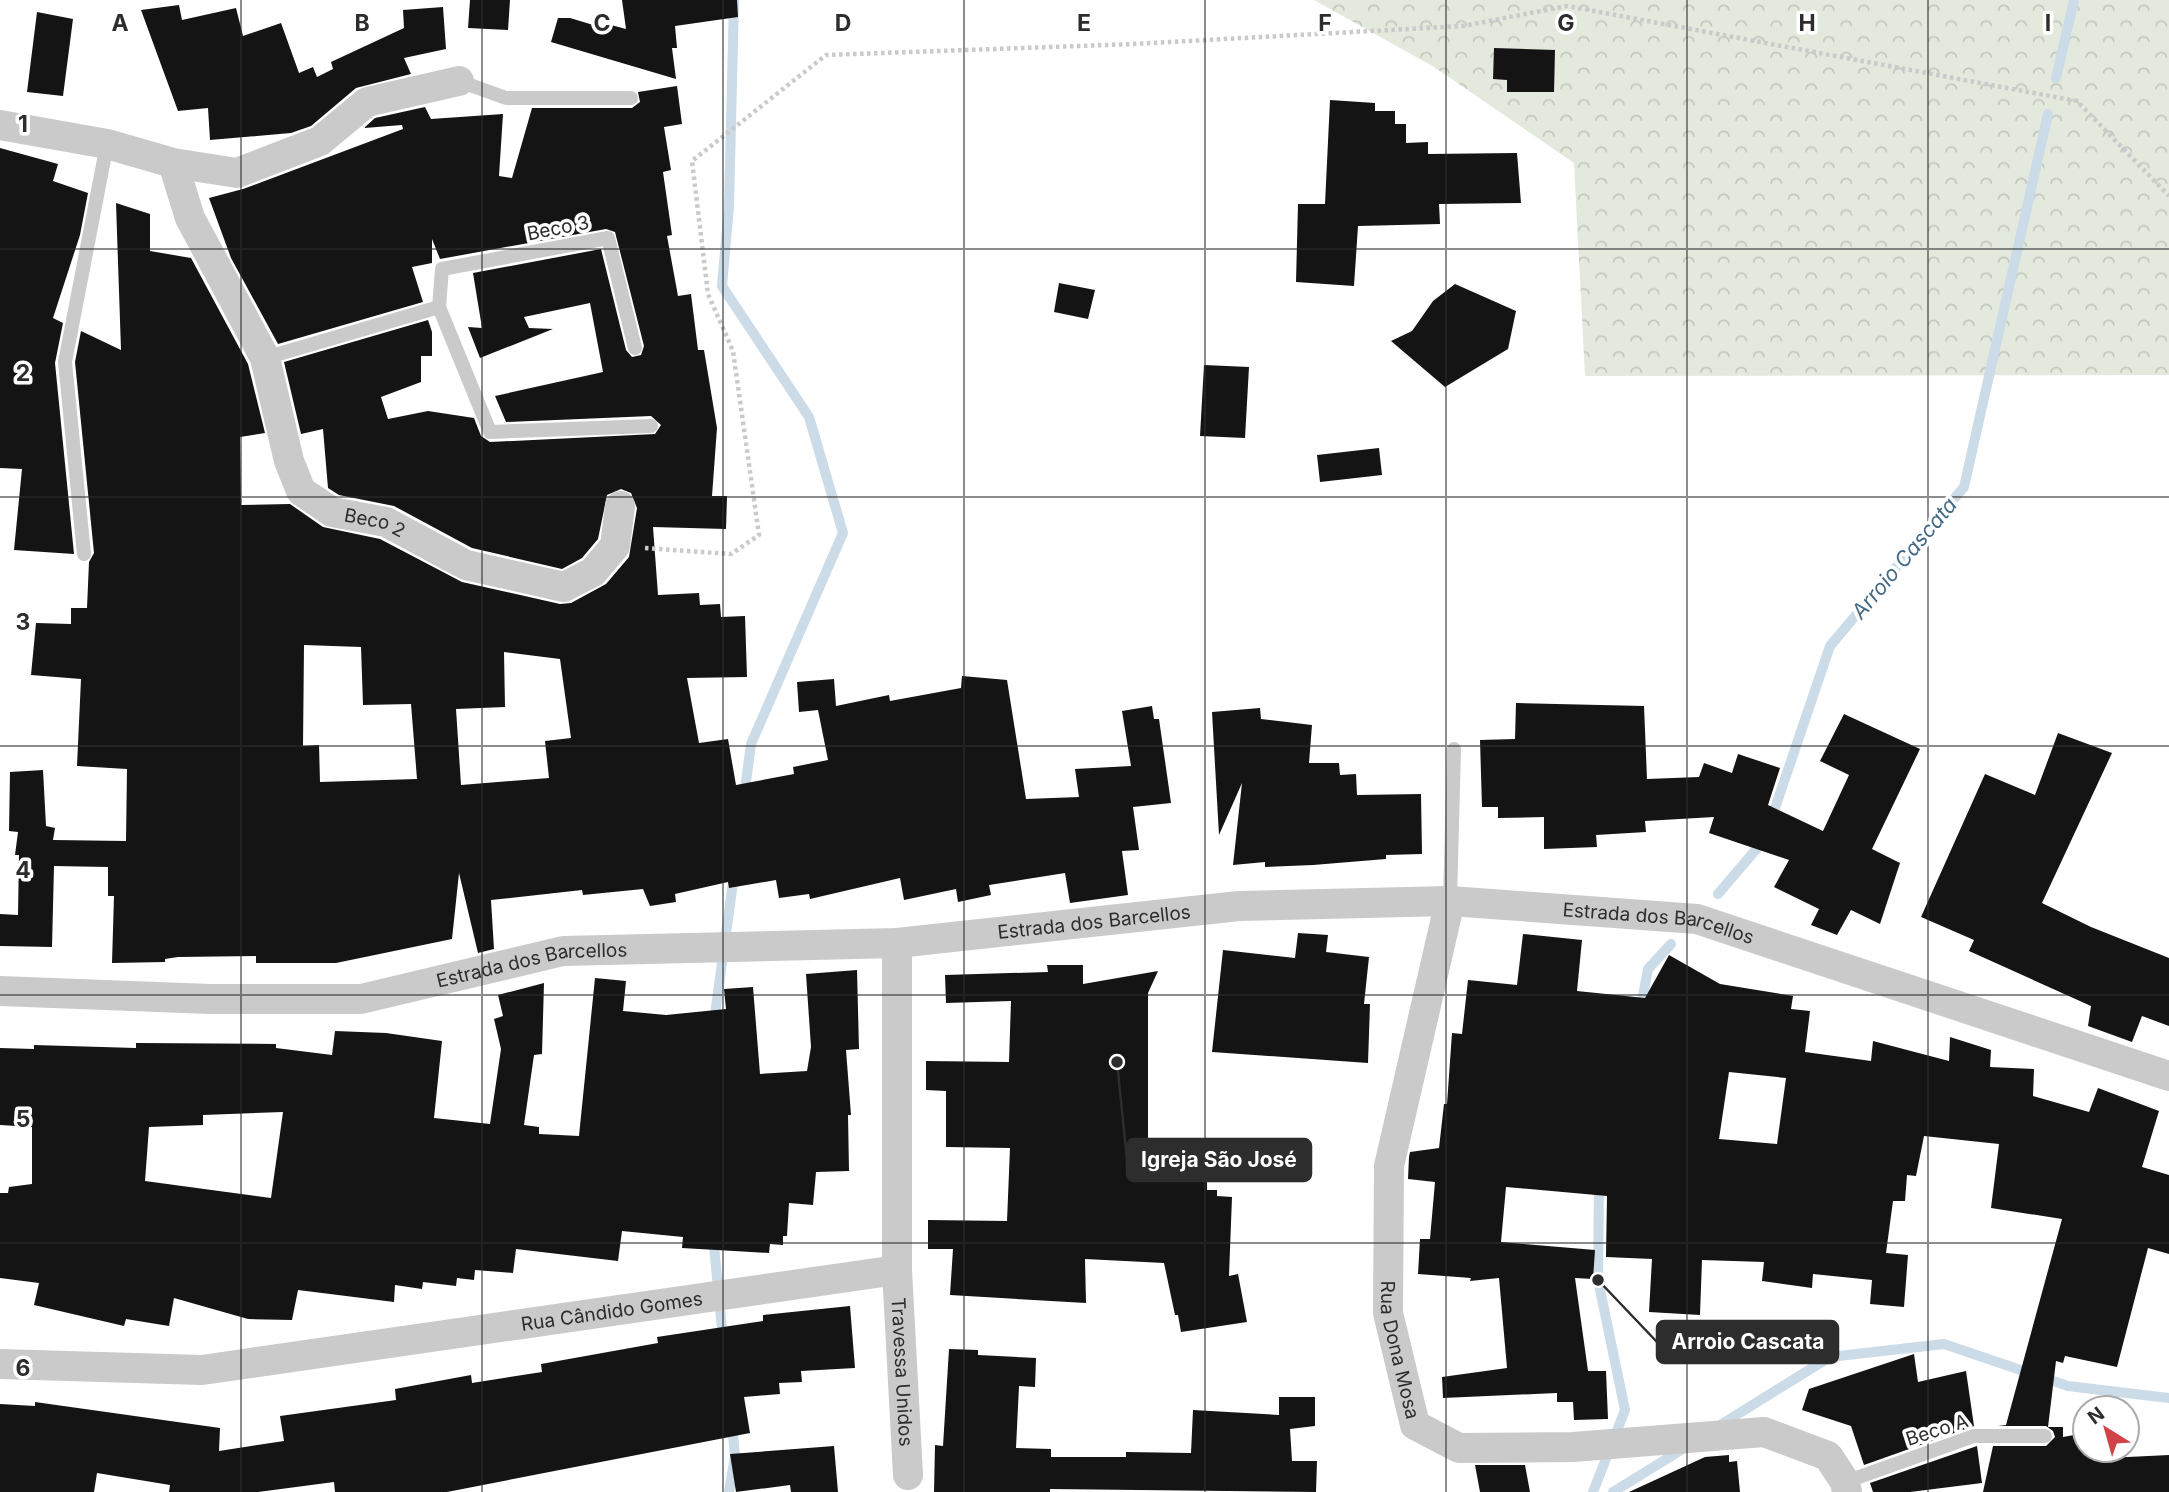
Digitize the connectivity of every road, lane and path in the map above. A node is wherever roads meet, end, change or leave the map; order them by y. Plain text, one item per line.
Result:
1 (459, 81) joint
2 (631, 98) dead end
3 (0, 125) edge
4 (107, 145) junction
5 (173, 163) junction
6 (2169, 196) edge
7 (439, 307) junction
8 (635, 348) dead end
9 (265, 358) junction
10 (651, 426) dead end
11 (620, 506) dead end
12 (615, 546) junction
13 (83, 554) dead end
14 (1454, 749) dead end
15 (1450, 901) junction
16 (897, 943) junction
17 (0, 991) edge
18 (2169, 1076) edge
19 (897, 1270) junction
20 (0, 1364) edge
21 (2045, 1436) dead end
22 (908, 1475) dead end
23 (1846, 1487) edge

1 - 2 lane
1 - 5 street
3 - 4 street
4 - 5 street
4 - 13 lane
5 - 9 street, Beco 2
6 - 12 path
7 - 8 lane, Beco 3
7 - 9 lane
7 - 10 lane, Beco 3
9 - 12 street, Beco 2
11 - 12 street
14 - 15 lane
15 - 16 street, Estrada dos Barcellos
15 - 18 street, Estrada dos Barcellos
15 - 23 street, Rua Dona Mosa
16 - 17 street, Estrada dos Barcellos
16 - 19 street
19 - 20 street, Rua Cândido Gomes
19 - 22 street, Travessa Unidos
21 - 23 lane, Beco A

